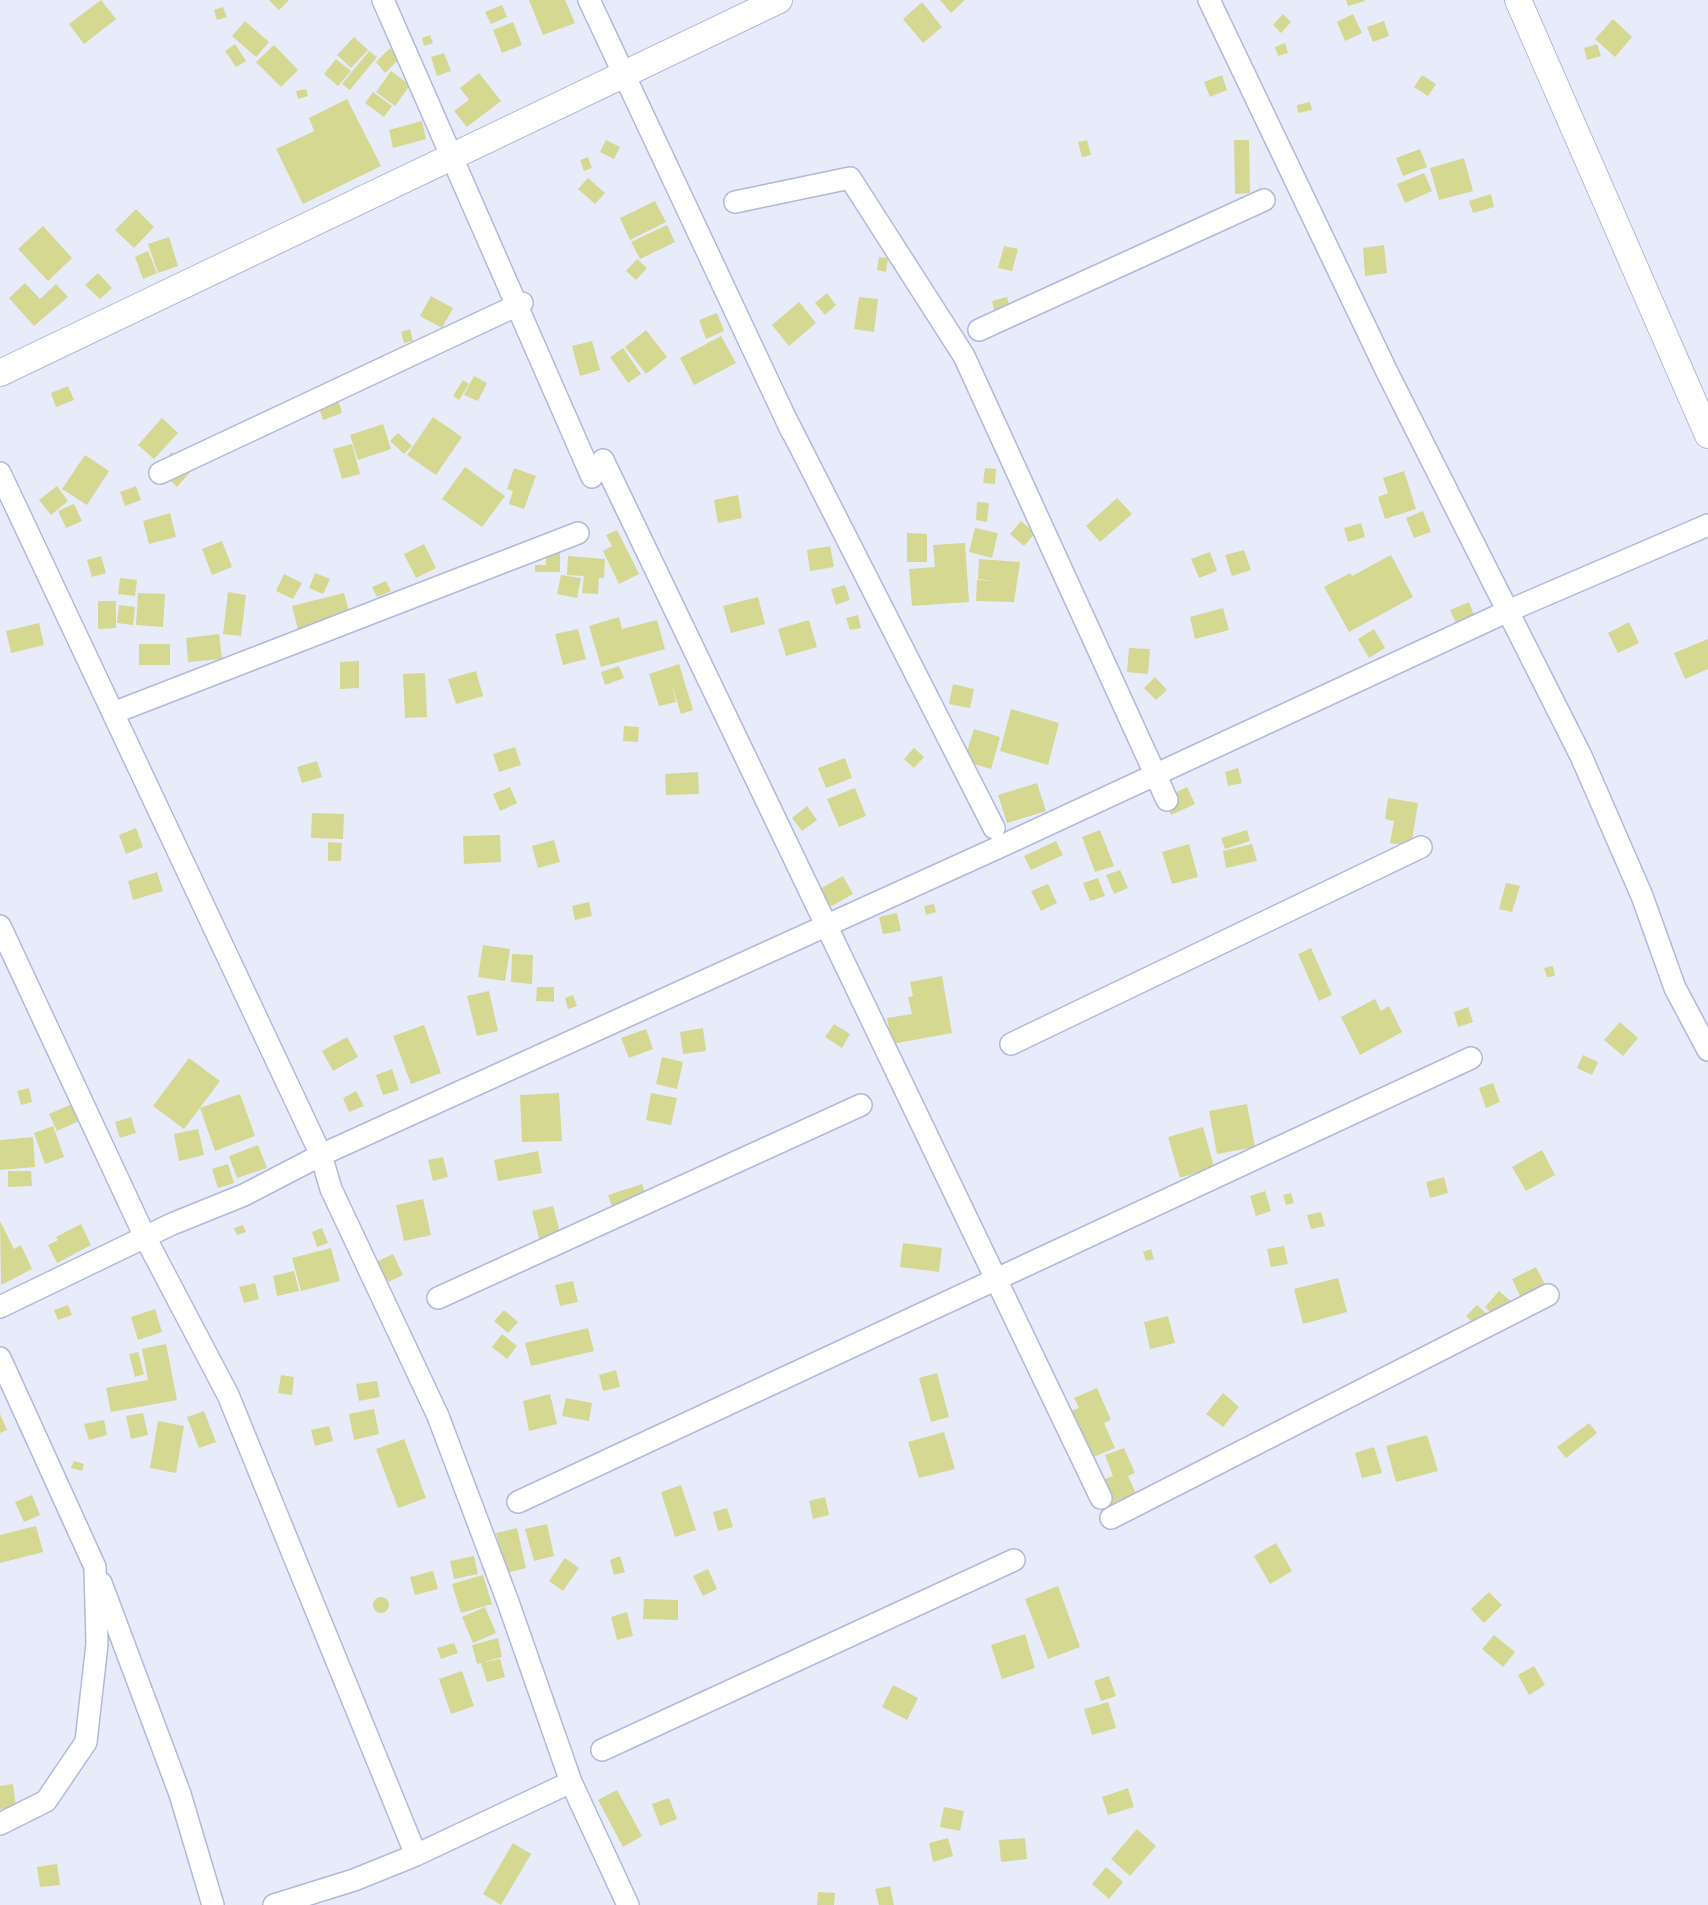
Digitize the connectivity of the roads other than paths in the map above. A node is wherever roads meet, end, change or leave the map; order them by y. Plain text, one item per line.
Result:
1 (383, 0) edge
2 (589, 0) edge
3 (778, 0) edge
4 (1209, 0) edge
5 (1518, 0) edge
6 (1264, 200) dead end
7 (735, 202) dead end
8 (522, 303) dead end
9 (979, 330) dead end
10 (0, 373) edge
11 (781, 409) junction
12 (792, 432) dead end
13 (1708, 435) edge
14 (0, 473) edge
15 (160, 473) dead end
16 (1708, 525) edge
17 (578, 533) dead end
18 (1508, 611) junction
19 (113, 713) junction
20 (1167, 800) dead end
21 (994, 828) dead end
22 (1421, 847) dead end
23 (0, 926) edge
24 (1011, 1044) dead end
25 (1708, 1050) edge
26 (1471, 1058) dead end
27 (861, 1105) dead end
28 (321, 1155) junction
29 (145, 1237) junction
30 (1548, 1295) dead end
31 (438, 1298) dead end
32 (0, 1307) edge
33 (0, 1358) edge
34 (1101, 1498) dead end
35 (518, 1502) dead end
36 (1111, 1518) dead end
37 (1014, 1560) dead end
38 (95, 1567) junction
39 (602, 1750) dead end
40 (572, 1782) junction
41 (0, 1824) edge
42 (416, 1856) junction
43 (213, 1905) edge
44 (274, 1905) edge
45 (628, 1905) edge

1 - 34 street
2 - 11 street
3 - 10 street
4 - 18 street
5 - 13 street
6 - 9 street
7 - 20 street
8 - 15 street
11 - 12 street
11 - 21 street
14 - 19 street
16 - 18 street
17 - 19 street
18 - 25 street
18 - 28 street
19 - 28 street
22 - 24 street
23 - 29 street
26 - 35 street
27 - 31 street
28 - 29 street
28 - 40 street
29 - 32 street
29 - 42 street
30 - 36 street
33 - 38 street
37 - 39 street
38 - 41 street
38 - 43 street
40 - 42 street
40 - 45 street
42 - 44 street

